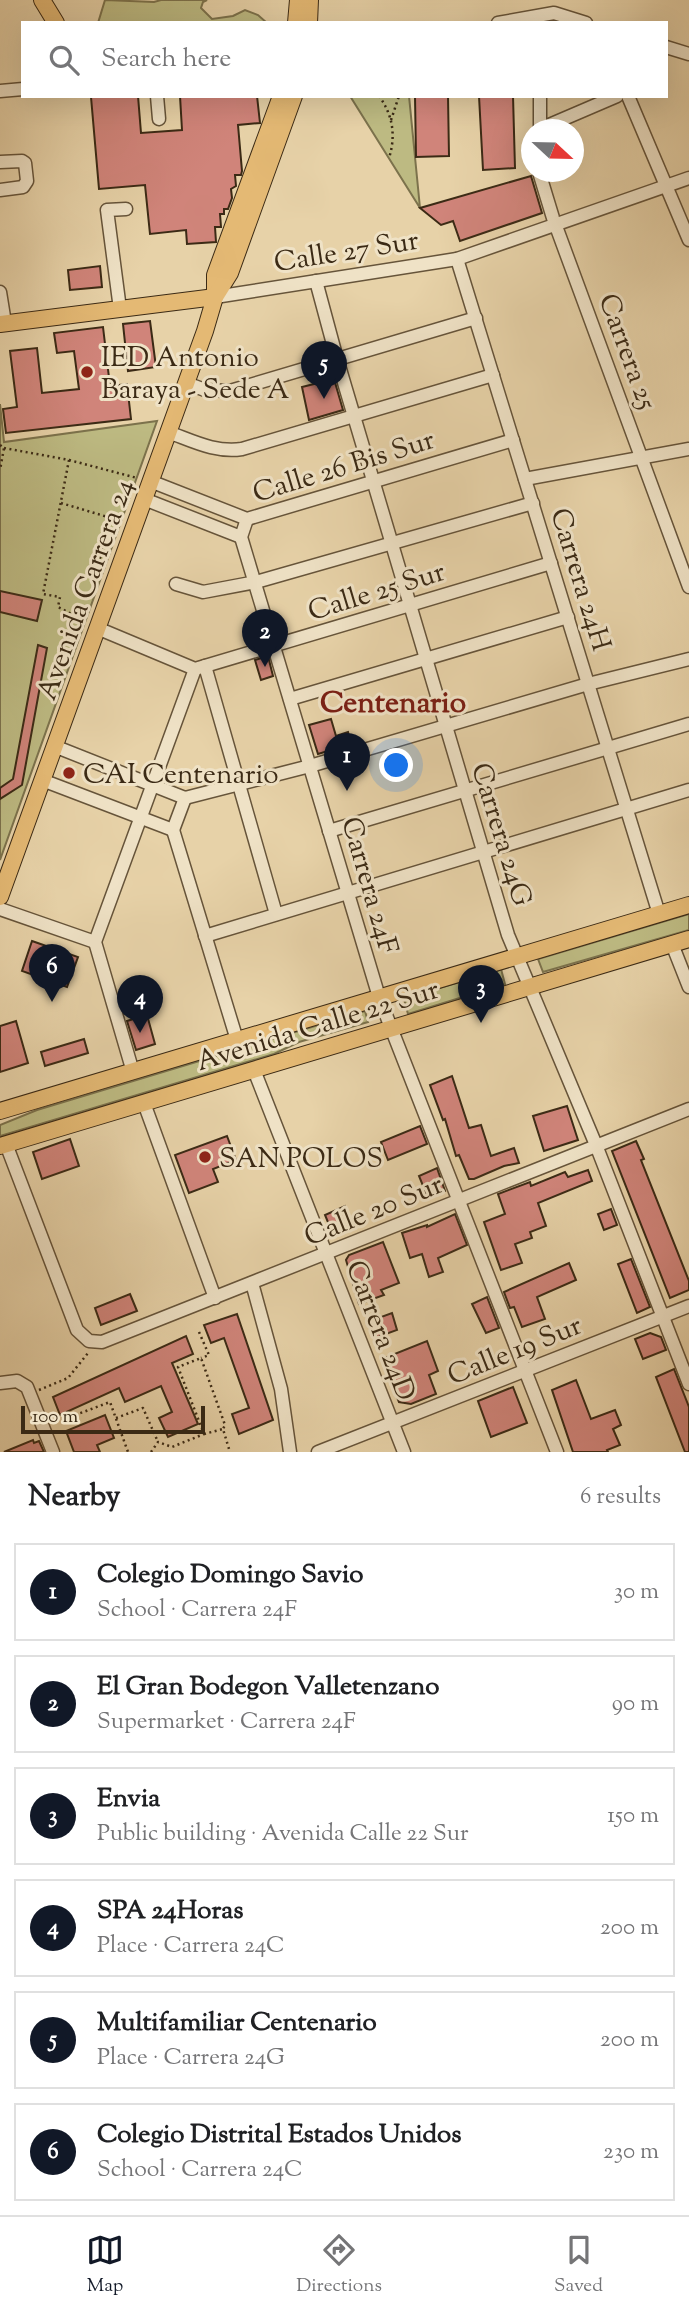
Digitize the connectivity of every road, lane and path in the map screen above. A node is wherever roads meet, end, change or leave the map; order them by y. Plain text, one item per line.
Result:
1 (42, 0) edge
2 (298, 0) edge
3 (310, 0) edge
4 (549, 13) edge
5 (54, 21) edge
6 (296, 21) edge
7 (309, 21) edge
8 (508, 21) edge
9 (579, 21) edge
10 (668, 48) edge
11 (689, 54) edge
12 (21, 89) edge
13 (0, 91) edge
14 (158, 98) edge
15 (280, 98) edge
16 (293, 98) edge
17 (380, 98) edge
18 (398, 98) edge
19 (540, 98) edge
20 (612, 98) edge
21 (629, 98) edge
22 (159, 119) dead end
23 (540, 119) edge
24 (563, 119) edge
25 (391, 120) junction
26 (389, 158) dead end
27 (0, 162) edge
28 (689, 178) edge
29 (542, 182) edge
30 (666, 186) junction
31 (0, 190) edge
32 (126, 209) dead end
33 (556, 225) junction
34 (689, 240) edge
35 (457, 259) junction
36 (316, 281) junction
37 (0, 292) edge
38 (215, 298) junction
39 (120, 309) junction
40 (475, 318) junction
41 (2, 323) edge
42 (337, 359) junction
43 (493, 375) junction
44 (186, 383) junction
45 (355, 418) junction
46 (168, 432) junction
47 (513, 440) junction
48 (0, 444) edge
49 (4, 447) junction
50 (689, 449) edge
51 (642, 458) junction
52 (69, 460) junction
53 (0, 470) edge
54 (525, 480) junction
55 (150, 481) junction
56 (374, 482) junction
57 (144, 499) junction
58 (61, 503) junction
59 (533, 503) junction
60 (247, 519) junction
61 (242, 537) junction
62 (393, 543) junction
63 (112, 562) dead end
64 (551, 563) junction
65 (256, 582) junction
66 (176, 584) dead end
67 (689, 587) edge
68 (411, 605) junction
69 (568, 617) junction
70 (97, 628) junction
71 (274, 645) junction
72 (426, 659) junction
73 (689, 659) edge
74 (200, 667) junction
75 (589, 684) junction
76 (290, 699) junction
77 (689, 724) edge
78 (446, 725) junction
79 (54, 747) junction
80 (608, 748) junction
81 (310, 766) junction
82 (42, 780) junction
83 (152, 785) junction
84 (239, 786) junction
85 (465, 790) junction
86 (689, 790) edge
87 (185, 798) junction
88 (627, 809) junction
89 (141, 818) junction
90 (173, 830) junction
91 (329, 831) junction
92 (483, 852) junction
93 (347, 892) junction
94 (0, 897) edge
95 (689, 905) edge
96 (0, 909) edge
97 (276, 914) junction
98 (659, 914) junction
99 (205, 936) junction
100 (689, 939) edge
101 (95, 942) junction
102 (672, 944) junction
103 (516, 957) junction
104 (689, 987) edge
105 (529, 988) junction
106 (379, 997) junction
107 (391, 1029) junction
108 (237, 1040) junction
109 (254, 1070) junction
110 (133, 1072) junction
111 (144, 1103) junction
112 (689, 1109) edge
113 (0, 1111) edge
114 (3, 1145) edge
115 (596, 1145) junction
116 (458, 1201) junction
117 (326, 1254) junction
118 (251, 1283) junction
119 (215, 1298) junction
120 (689, 1306) edge
121 (663, 1317) junction
122 (199, 1332) dead end
123 (96, 1342) junction
124 (201, 1358) junction
125 (525, 1371) junction
126 (0, 1383) edge
127 (689, 1384) edge
128 (31, 1394) junction
129 (70, 1417) dead end
130 (116, 1418) junction
131 (393, 1423) junction
132 (223, 1429) junction
133 (204, 1434) junction
134 (158, 1442) junction
135 (53, 1452) edge
136 (128, 1452) edge
137 (151, 1452) edge
138 (228, 1452) edge
139 (290, 1452) edge
140 (318, 1452) edge
141 (404, 1452) edge
142 (557, 1452) edge

1 - 5 main road
2 - 6 main road
3 - 7 main road
4 - 8 street
4 - 9 street
10 - 11 street
12 - 13 street
14 - 22 street
15 - 38 main road, Avenida Carrera 24
16 - 38 main road, Avenida Carrera 24
17 - 25 path
18 - 25 path
19 - 23 street
20 - 24 street
21 - 30 street
25 - 26 path
27 - 31 street
28 - 30 street, Calle 27 Sur
29 - 33 street, Carrera 25
30 - 33 street, Calle 27 Sur
30 - 34 street
32 - 39 street
33 - 35 street, Calle 27 Sur
33 - 51 street, Carrera 25
35 - 36 street, Calle 27 Sur
35 - 40 street, Carrera 24H
36 - 38 street, Calle 27 Sur
36 - 42 street, Carrera 24G
37 - 41 street
38 - 39 main road, Calle 27 Sur
38 - 44 main road, Avenida Carrera 24
39 - 41 main road, Calle 27 Sur
40 - 42 street
40 - 43 street, Carrera 24H
42 - 44 street
42 - 45 street, Carrera 24G
43 - 45 street
43 - 47 street, Carrera 24H
44 - 46 main road, Avenida Carrera 24
45 - 46 street
45 - 56 street, Carrera 24G
46 - 55 main road, Avenida Carrera 24
47 - 54 street, Carrera 24H
47 - 56 street, Calle 26 Bis Sur
48 - 49 path
49 - 52 path
49 - 53 path
50 - 51 street
51 - 54 street
51 - 67 street, Carrera 25
52 - 55 path
52 - 58 path
54 - 59 street, Carrera 24H
55 - 57 main road, Avenida Carrera 24
55 - 60 street, Calle 26 Bis Sur
56 - 60 street, Calle 26 Bis Sur
56 - 62 street, Carrera 24G
57 - 61 street, Calle 26 Bis Sur
57 - 70 main road, Avenida Carrera 24
58 - 63 path
58 - 70 path
59 - 62 street
59 - 64 street, Carrera 24H
60 - 61 street
61 - 65 street, Carrera 24F
62 - 65 street
62 - 68 street, Carrera 24G
64 - 68 street, Calle 25 Sur
64 - 69 street, Carrera 24H
65 - 66 street
65 - 71 street, Carrera 24F
68 - 71 street, Calle 25 Sur
68 - 72 street, Carrera 24G
69 - 72 street
69 - 75 street, Carrera 24H
70 - 74 street
70 - 79 main road, Avenida Carrera 24
71 - 74 street, Calle 25 Sur
71 - 76 street, Carrera 24F
72 - 76 street
72 - 78 street, Carrera 24G
73 - 75 street
74 - 83 street
74 - 84 street
75 - 78 street
75 - 80 street, Carrera 24H
76 - 81 street, Carrera 24F
77 - 80 street
78 - 81 street
78 - 85 street, Carrera 24G
79 - 82 main road, Avenida Carrera 24
79 - 83 street
80 - 85 street
80 - 88 street, Carrera 24H
81 - 84 street
81 - 91 street, Carrera 24F
82 - 89 street
82 - 94 main road, Avenida Carrera 24
83 - 87 street
83 - 89 street
84 - 87 street
84 - 97 street
85 - 91 street
85 - 92 street, Carrera 24G
86 - 88 street
87 - 90 street
88 - 92 street
88 - 98 street, Carrera 24H
89 - 90 street
89 - 101 street
90 - 99 street
91 - 93 street, Carrera 24F
92 - 93 street
92 - 103 street, Carrera 24G
93 - 97 street
93 - 106 street, Carrera 24F
95 - 98 main road, Avenida Calle 22 Sur
96 - 101 street
97 - 99 street
98 - 103 main road, Avenida Calle 22 Sur
99 - 108 street
100 - 102 main road, Avenida Calle 22 Sur
101 - 110 street
102 - 104 street
102 - 105 main road, Avenida Calle 22 Sur
103 - 105 street, Carrera 24G
103 - 106 main road, Avenida Calle 22 Sur
105 - 107 main road, Avenida Calle 22 Sur
105 - 115 street, Carrera 24G
106 - 107 street, Carrera 24F
106 - 108 main road, Avenida Calle 22 Sur
107 - 109 main road, Avenida Calle 22 Sur
107 - 116 street, Carrera 24F
108 - 110 main road, Avenida Calle 22 Sur
109 - 111 main road, Avenida Calle 22 Sur
109 - 117 street, Carrera 24D
110 - 113 main road, Avenida Calle 22 Sur
111 - 114 main road, Avenida Calle 22 Sur
111 - 119 street
112 - 115 street, Calle 20 Sur
114 - 123 street
115 - 116 street, Calle 20 Sur
115 - 121 street, Carrera 24G
116 - 117 street, Calle 20 Sur
116 - 125 street, Carrera 24F
117 - 118 street, Calle 20 Sur
117 - 131 street, Carrera 24D
118 - 119 street, Calle 20 Sur
118 - 139 street
119 - 123 street, Calle 20 Sur
120 - 121 street, Calle 19 Sur
121 - 125 street, Calle 19 Sur
121 - 127 street, Carrera 24G
122 - 124 path
123 - 128 path
124 - 132 path
124 - 133 path
125 - 131 street, Calle 19 Sur
125 - 142 street, Carrera 24F
126 - 128 street
128 - 135 street
129 - 130 path
130 - 134 path
130 - 136 path
131 - 140 street, Calle 19 Sur
131 - 141 street, Carrera 24D
132 - 133 path
132 - 138 path
133 - 134 path
134 - 137 path

